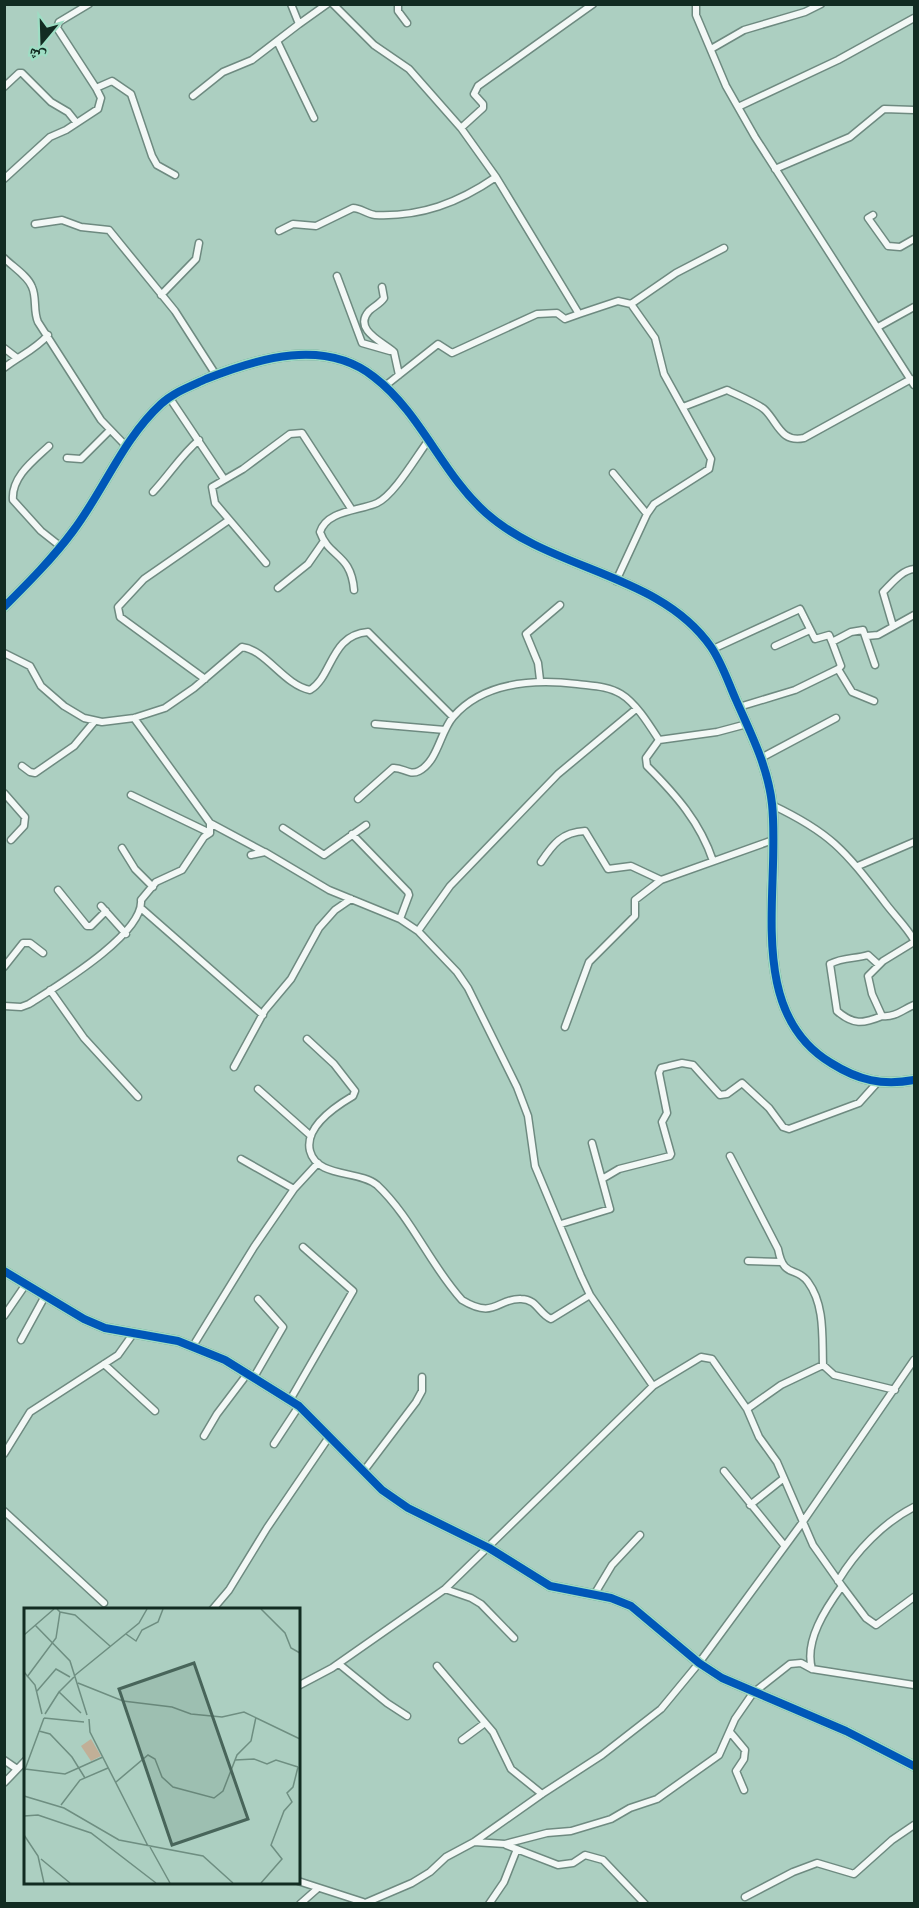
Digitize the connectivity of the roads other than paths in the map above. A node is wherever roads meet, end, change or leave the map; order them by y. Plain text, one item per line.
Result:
1 (89, 4) edge
2 (291, 4) edge
3 (327, 4) edge
4 (333, 4) edge
5 (398, 4) edge
6 (593, 4) edge
7 (691, 4) edge
8 (696, 4) edge
9 (821, 4) edge
10 (696, 15) junction
11 (915, 18) edge
12 (406, 23) dead end
13 (299, 24) junction
14 (278, 43) junction
15 (711, 49) junction
16 (4, 87) edge
17 (96, 88) junction
18 (193, 96) dead end
19 (738, 106) junction
20 (915, 110) edge
21 (314, 118) dead end
22 (76, 122) junction
23 (461, 128) junction
24 (775, 169) junction
25 (6, 175) edge
26 (175, 175) dead end
27 (496, 177) junction
28 (873, 215) dead end
29 (35, 224) dead end
30 (279, 231) dead end
31 (915, 239) edge
32 (199, 243) dead end
33 (724, 248) dead end
34 (4, 258) edge
35 (337, 276) dead end
36 (382, 287) dead end
37 (161, 295) junction
38 (631, 304) junction
39 (915, 307) edge
40 (579, 314) junction
41 (878, 327) junction
42 (48, 335) junction
43 (4, 348) edge
44 (394, 352) junction
45 (17, 358) junction
46 (4, 368) edge
47 (216, 375) junction
48 (399, 375) junction
49 (913, 382) edge
50 (385, 386) junction
51 (169, 397) junction
52 (683, 407) junction
53 (109, 431) junction
54 (199, 440) junction
55 (428, 441) junction
56 (49, 446) dead end
57 (127, 447) junction
58 (67, 458) dead end
59 (613, 473) dead end
60 (224, 479) junction
61 (153, 492) dead end
62 (352, 510) junction
63 (646, 514) junction
64 (229, 520) junction
65 (324, 541) junction
66 (60, 546) junction
67 (266, 563) dead end
68 (915, 569) edge
69 (616, 581) junction
70 (279, 588) dead end
71 (354, 590) dead end
72 (560, 605) dead end
73 (4, 607) edge
74 (915, 615) edge
75 (893, 626) junction
76 (810, 630) junction
77 (867, 636) junction
78 (832, 642) junction
79 (775, 646) dead end
80 (713, 649) junction
81 (4, 653) edge
82 (875, 665) dead end
83 (838, 669) junction
84 (205, 679) junction
85 (540, 680) junction
86 (874, 701) dead end
87 (739, 707) junction
88 (636, 709) junction
89 (453, 717) junction
90 (134, 718) junction
91 (836, 718) dead end
92 (94, 722) junction
93 (375, 724) dead end
94 (747, 724) junction
95 (445, 730) junction
96 (659, 740) junction
97 (761, 758) junction
98 (22, 766) dead end
99 (4, 793) edge
100 (131, 795) dead end
101 (358, 799) dead end
102 (772, 805) junction
103 (210, 823) junction
104 (366, 825) dead end
105 (283, 828) dead end
106 (210, 833) junction
107 (352, 834) junction
108 (11, 840) dead end
109 (773, 840) junction
110 (915, 842) edge
111 (122, 848) dead end
112 (265, 852) junction
113 (251, 855) dead end
114 (713, 861) junction
115 (541, 862) dead end
116 (858, 866) junction
117 (661, 880) junction
118 (153, 887) junction
119 (58, 890) dead end
120 (351, 899) junction
121 (142, 909) junction
122 (399, 919) junction
123 (418, 931) junction
124 (126, 934) junction
125 (915, 941) edge
126 (43, 953) dead end
127 (879, 965) junction
128 (4, 967) edge
129 (50, 990) junction
130 (4, 1005) edge
131 (915, 1005) edge
132 (263, 1015) junction
133 (882, 1016) junction
134 (565, 1027) dead end
135 (307, 1039) dead end
136 (234, 1067) dead end
137 (915, 1080) edge
138 (877, 1083) junction
139 (258, 1089) dead end
140 (138, 1097) dead end
141 (311, 1136) junction
142 (592, 1143) dead end
143 (730, 1156) dead end
144 (241, 1159) dead end
145 (318, 1163) junction
146 (602, 1179) junction
147 (294, 1189) junction
148 (561, 1224) junction
149 (303, 1246) dead end
150 (748, 1261) dead end
151 (781, 1262) junction
152 (4, 1271) edge
153 (26, 1284) junction
154 (590, 1295) junction
155 (45, 1296) junction
156 (258, 1299) dead end
157 (4, 1316) edge
158 (133, 1334) junction
159 (21, 1340) dead end
160 (193, 1346) junction
161 (915, 1359) edge
162 (104, 1364) junction
163 (823, 1365) junction
164 (251, 1375) junction
165 (422, 1377) dead end
166 (653, 1386) junction
167 (895, 1390) junction
168 (290, 1400) junction
169 (299, 1406) junction
170 (747, 1409) junction
171 (155, 1411) dead end
172 (204, 1437) dead end
173 (328, 1437) junction
174 (274, 1444) dead end
175 (4, 1454) edge
176 (723, 1471) dead end
177 (363, 1472) junction
178 (784, 1478) junction
179 (750, 1505) junction
180 (915, 1507) edge
181 (4, 1511) edge
182 (802, 1523) junction
183 (640, 1535) dead end
184 (784, 1545) junction
185 (489, 1548) junction
186 (840, 1583) junction
187 (445, 1589) junction
188 (594, 1595) junction
189 (915, 1597) edge
190 (104, 1603) dead end
191 (214, 1608) edge
192 (514, 1638) dead end
193 (699, 1663) junction
194 (339, 1664) junction
195 (437, 1666) dead end
196 (812, 1669) junction
197 (300, 1685) edge
198 (915, 1685) edge
199 (753, 1693) junction
200 (407, 1716) dead end
201 (485, 1723) junction
202 (730, 1732) junction
203 (462, 1740) dead end
204 (4, 1760) edge
205 (24, 1763) edge
206 (913, 1763) edge
207 (17, 1769) junction
208 (4, 1783) edge
209 (744, 1790) dead end
210 (542, 1794) junction
211 (915, 1825) edge
212 (474, 1842) junction
213 (505, 1844) junction
214 (517, 1849) junction
215 (300, 1882) edge
216 (317, 1889) junction
217 (745, 1897) dead end
218 (363, 1903) edge
219 (300, 1904) edge
220 (489, 1904) edge
221 (645, 1904) edge

1 - 17 street
2 - 13 street
3 - 13 street
4 - 23 street
5 - 12 street
6 - 23 street
7 - 10 street
8 - 10 street
9 - 15 street
10 - 15 street
11 - 19 street
13 - 14 street
14 - 18 street
14 - 21 street
15 - 19 street
16 - 22 street
17 - 22 street
17 - 26 street
19 - 24 street
20 - 24 street
22 - 25 street
23 - 27 street
24 - 41 street
27 - 30 street
27 - 40 street
28 - 31 street
29 - 37 street
32 - 37 street
33 - 38 street
34 - 42 street
35 - 44 street
36 - 44 street
37 - 47 street
38 - 40 street
38 - 52 street
39 - 41 street
40 - 48 street
41 - 49 street
42 - 45 street
42 - 53 street
43 - 45 street
44 - 48 street
45 - 46 street
47 - 50 street
47 - 51 street
48 - 50 street
49 - 52 street
50 - 55 street
51 - 54 street
51 - 57 street
52 - 63 street
53 - 57 street
53 - 58 street
54 - 60 street
54 - 61 street
55 - 62 street
55 - 69 street
56 - 66 street
57 - 66 street
59 - 63 street
60 - 62 street
60 - 64 street
62 - 65 street
63 - 69 street
64 - 67 street
64 - 84 street
65 - 70 street
65 - 71 street
66 - 73 street
68 - 75 street
69 - 80 street
72 - 85 street
74 - 75 street
75 - 77 street
76 - 78 street
76 - 79 street
76 - 80 street
77 - 78 street
77 - 82 street
78 - 83 street
80 - 87 street
81 - 92 street
83 - 86 street
83 - 87 street
84 - 89 street
84 - 90 street
85 - 88 street
85 - 89 street
87 - 94 street
88 - 96 street
88 - 123 street
89 - 95 street
90 - 92 street
90 - 103 street
91 - 97 street
92 - 98 street
93 - 95 street
94 - 96 street
94 - 97 street
95 - 101 street
96 - 114 street
97 - 102 street
99 - 108 street
100 - 106 street
102 - 109 street
102 - 116 street
103 - 106 street
103 - 112 street
104 - 107 street
105 - 107 street
106 - 118 street
107 - 122 street
109 - 114 street
109 - 138 street
110 - 116 street
111 - 118 street
112 - 113 street
112 - 120 street
114 - 117 street
115 - 117 street
116 - 125 street
117 - 134 street
118 - 121 street
119 - 124 street
120 - 122 street
120 - 132 street
121 - 124 street
121 - 132 street
122 - 123 street
123 - 148 street
124 - 129 street
125 - 127 street
126 - 128 street
127 - 133 street
127 - 133 street
129 - 130 street
129 - 140 street
131 - 133 street
132 - 136 street
135 - 141 street
137 - 138 street
138 - 146 street
139 - 141 street
141 - 145 street
142 - 146 street
143 - 151 street
144 - 147 street
145 - 147 street
145 - 154 street
146 - 148 street
147 - 160 street
148 - 154 street
149 - 168 street
150 - 151 street
151 - 163 street
152 - 153 street
153 - 155 street
153 - 157 street
154 - 166 street
155 - 158 street
155 - 159 street
156 - 164 street
158 - 160 street
158 - 162 street
160 - 164 street
161 - 167 street
162 - 171 street
162 - 175 street
163 - 167 street
163 - 170 street
164 - 168 street
164 - 172 street
165 - 177 street
166 - 170 street
166 - 185 street
167 - 182 street
168 - 169 street
169 - 173 street
169 - 174 street
170 - 178 street
173 - 177 street
173 - 191 street
176 - 179 street
177 - 185 street
178 - 179 street
178 - 182 street
179 - 184 street
180 - 186 street
181 - 190 street
182 - 184 street
182 - 186 street
183 - 188 street
184 - 193 street
185 - 187 street
185 - 188 street
186 - 189 street
186 - 196 street
187 - 192 street
187 - 194 street
188 - 193 street
193 - 199 street
193 - 210 street
194 - 197 street
194 - 200 street
195 - 201 street
196 - 198 street
196 - 199 street
199 - 202 street
199 - 206 street
201 - 203 street
201 - 210 street
202 - 209 street
202 - 213 street
204 - 207 street
205 - 207 street
207 - 208 street
210 - 212 street
211 - 217 street
212 - 213 street
212 - 218 street
213 - 214 street
214 - 220 street
214 - 221 street
215 - 216 street
216 - 218 street
216 - 219 street

